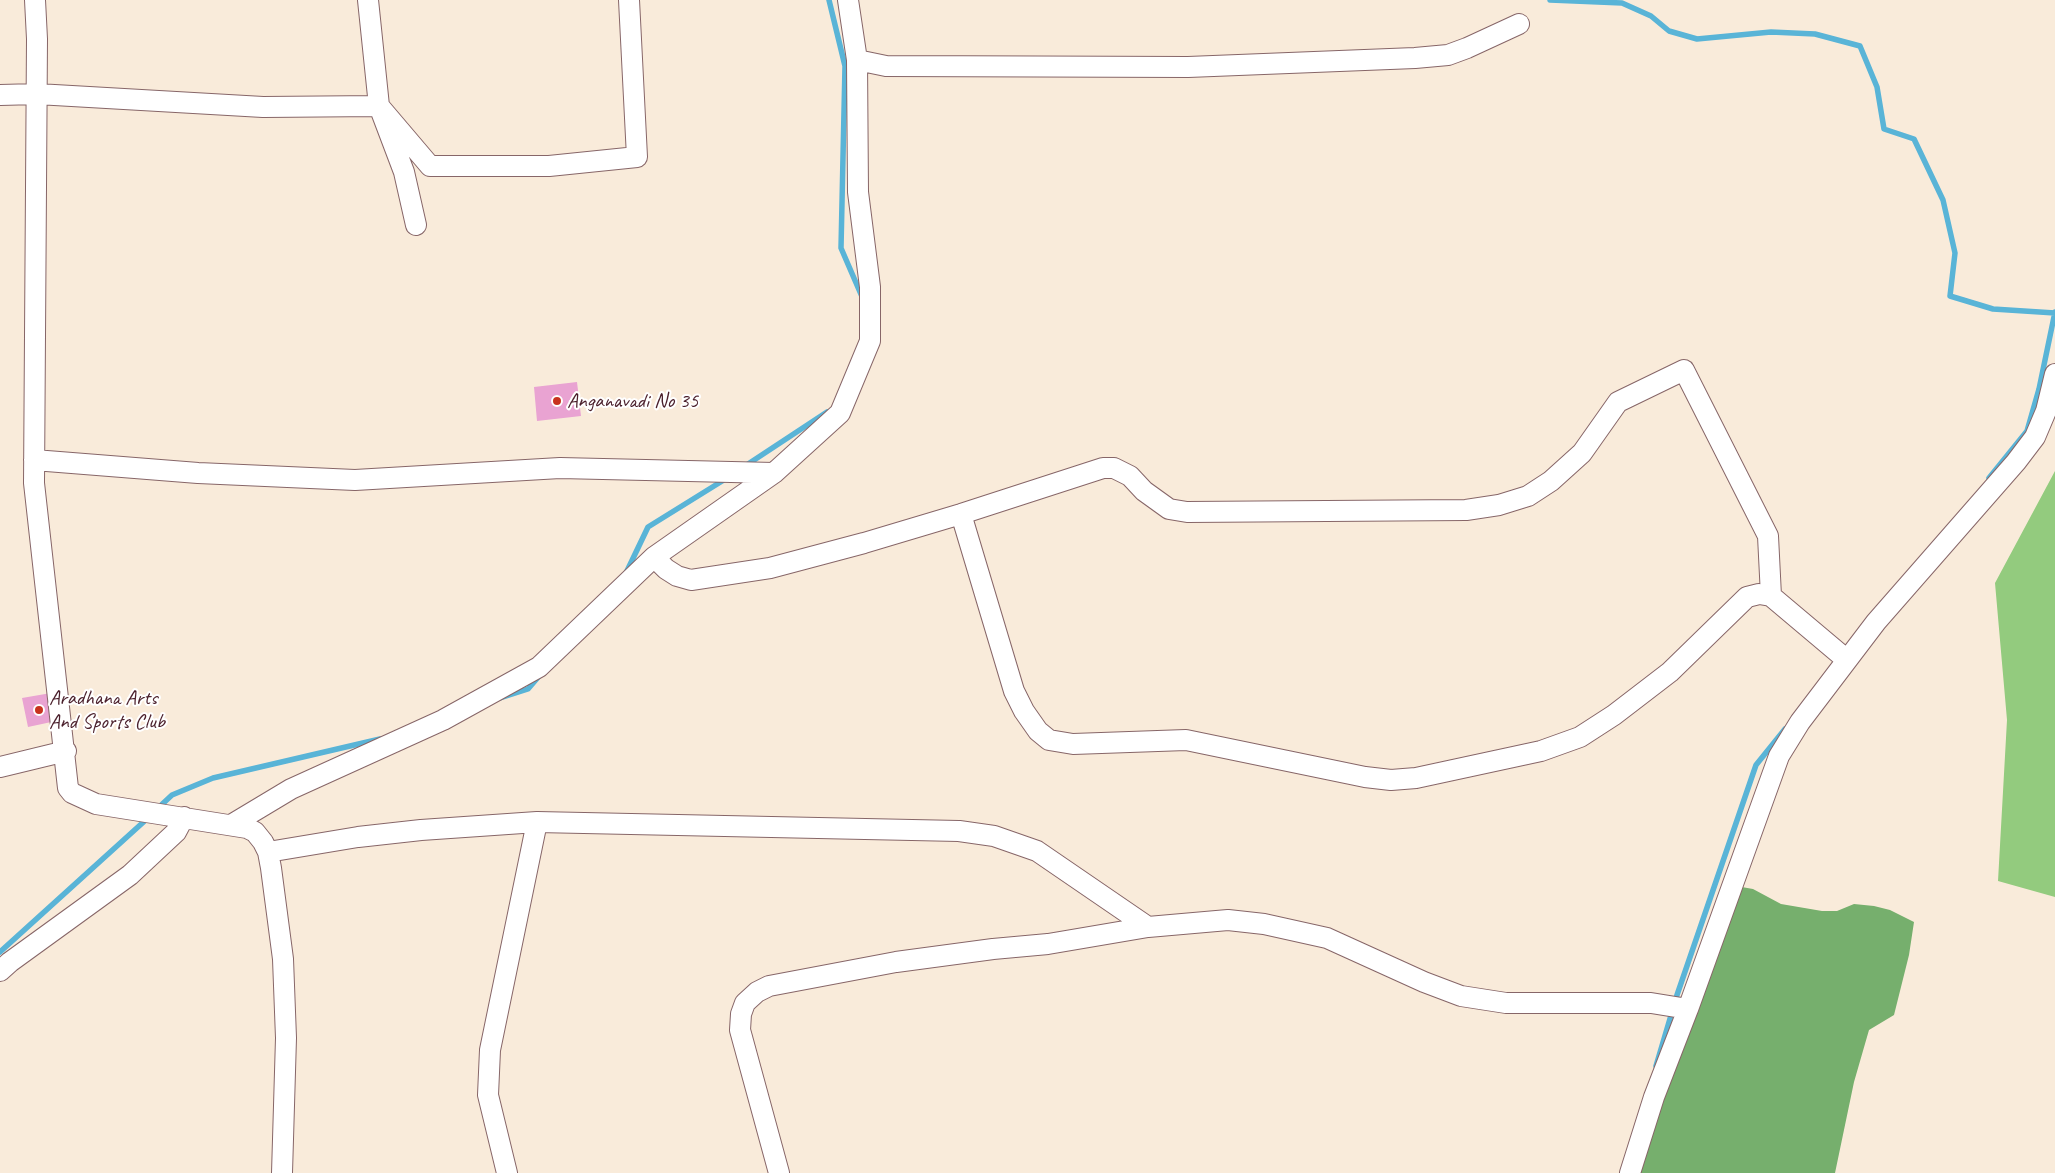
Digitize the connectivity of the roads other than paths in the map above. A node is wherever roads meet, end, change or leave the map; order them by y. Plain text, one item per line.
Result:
1 (35, 0) edge
2 (368, 0) edge
3 (629, 0) edge
4 (848, 0) edge
5 (1519, 24) dead end
6 (857, 60) junction
7 (37, 94) junction
8 (0, 95) edge
9 (379, 106) junction
10 (416, 225) dead end
11 (2055, 374) edge
12 (34, 460) junction
13 (774, 473) junction
14 (961, 514) junction
15 (654, 558) junction
16 (1771, 596) junction
17 (1847, 660) junction
18 (66, 751) junction
19 (0, 767) edge
20 (178, 821) junction
21 (537, 822) junction
22 (231, 825) junction
23 (268, 852) junction
24 (1148, 927) junction
25 (0, 971) edge
26 (1684, 1008) junction
27 (282, 1173) edge
28 (507, 1173) edge
29 (779, 1173) edge
30 (1630, 1173) edge

1 - 7 street
2 - 9 street
3 - 9 street
4 - 6 street
5 - 6 street
6 - 13 street
7 - 8 street
7 - 9 street
7 - 12 street
9 - 10 street
11 - 17 street
12 - 13 street
12 - 18 street
13 - 15 street
14 - 15 street
14 - 16 street
14 - 16 street
15 - 22 street
16 - 17 street
17 - 26 street
18 - 19 street
18 - 20 street
20 - 22 street
20 - 25 street
21 - 23 street
21 - 24 street
21 - 28 street
22 - 23 street
23 - 27 street
24 - 26 street
24 - 29 street
26 - 30 street

